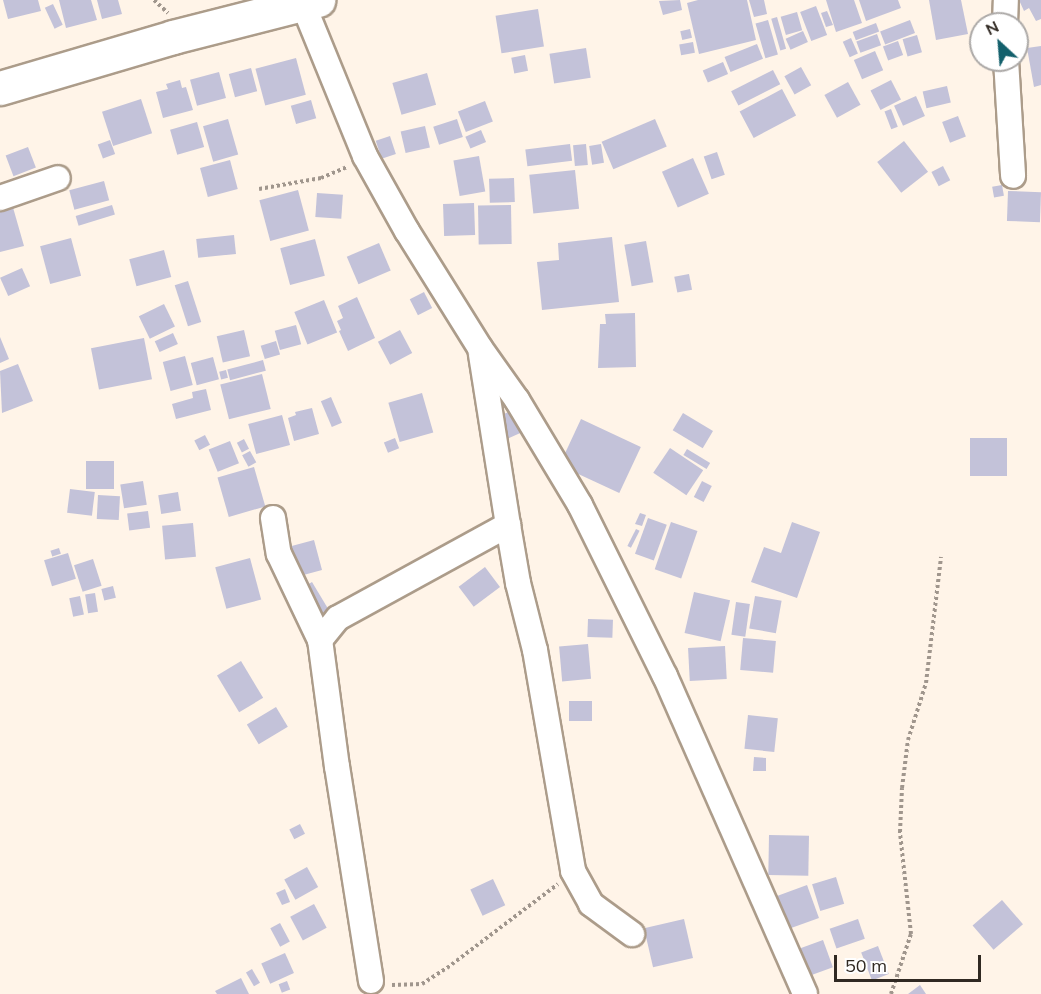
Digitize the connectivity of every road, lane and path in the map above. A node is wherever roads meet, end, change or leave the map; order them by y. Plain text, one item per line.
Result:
1 (310, 2) edge
2 (1007, 72) edge
3 (0, 88) edge
4 (365, 156) junction
5 (1013, 176) dead end
6 (58, 178) dead end
7 (260, 189) dead end
8 (0, 198) edge
9 (480, 348) junction
10 (273, 518) dead end
11 (508, 525) junction
12 (941, 557) dead end
13 (320, 640) junction
14 (573, 872) junction
15 (632, 934) dead end
16 (371, 981) joint
17 (805, 994) edge
18 (891, 994) edge

1 - 3 main road
1 - 4 street
2 - 5 street
4 - 7 path
4 - 9 street
6 - 8 street
9 - 11 street
9 - 17 street
10 - 13 street
11 - 13 street
11 - 14 street
12 - 18 path
13 - 16 street
14 - 15 street
14 - 16 path

